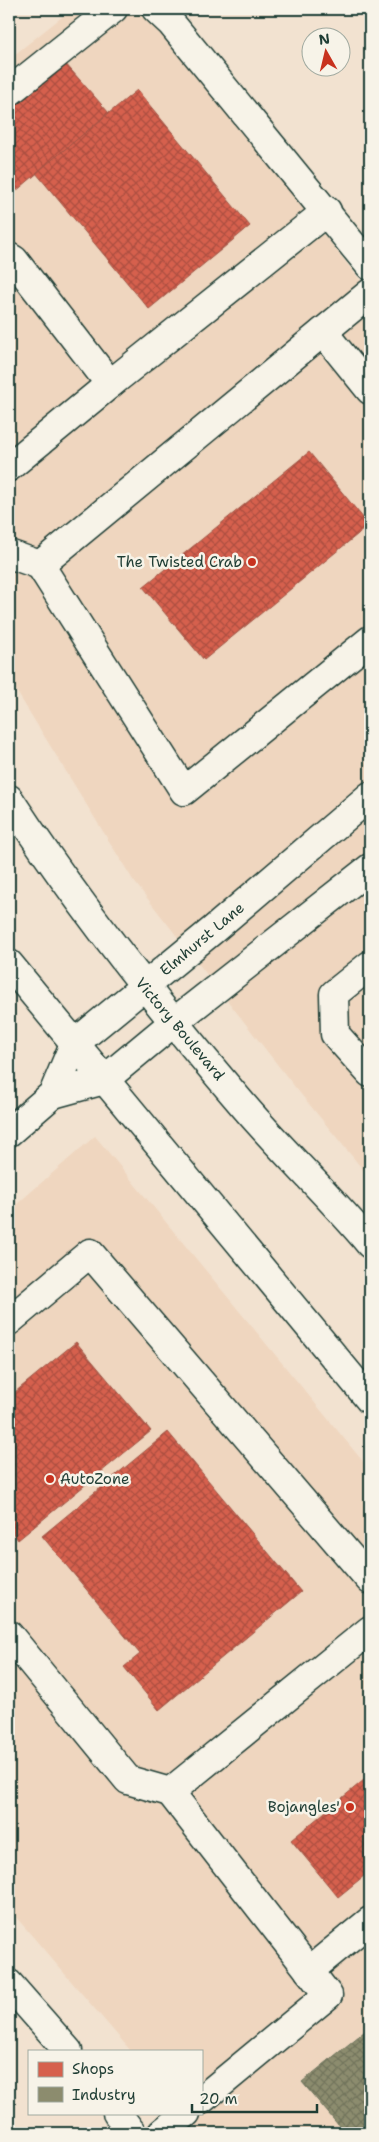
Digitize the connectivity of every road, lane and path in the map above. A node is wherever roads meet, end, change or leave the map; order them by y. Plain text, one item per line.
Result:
1 (113, 9) edge
2 (156, 9) edge
3 (9, 92) edge
4 (327, 211) junction
5 (9, 256) edge
6 (370, 266) edge
7 (370, 293) edge
8 (323, 332) junction
9 (110, 384) junction
10 (370, 390) edge
11 (9, 467) edge
12 (9, 554) edge
13 (40, 565) junction
14 (370, 640) edge
15 (370, 796) edge
16 (9, 799) edge
17 (370, 868) edge
18 (9, 964) edge
19 (370, 965) edge
20 (146, 987) junction
21 (174, 1022) junction
22 (74, 1044) junction
23 (370, 1073) edge
24 (104, 1080) junction
25 (53, 1094) junction
26 (9, 1132) edge
27 (370, 1244) edge
28 (9, 1321) edge
29 (370, 1400) edge
30 (370, 1580) edge
31 (370, 1630) edge
32 (9, 1635) edge
33 (170, 1792) junction
34 (370, 1921) edge
35 (309, 1972) junction
36 (9, 1984) edge
37 (67, 2050) edge
38 (202, 2099) edge
39 (118, 2114) edge
40 (185, 2114) edge
41 (132, 2133) edge
42 (162, 2133) edge

1 - 3 main road
2 - 4 main road
4 - 6 main road
4 - 9 main road
5 - 9 main road
7 - 8 main road
8 - 10 main road
8 - 13 main road
9 - 11 main road
12 - 13 main road
13 - 14 main road
15 - 20 main road, Elmhurst Lane
16 - 20 main road, Victory Boulevard
17 - 21 main road, Elmhurst Lane
18 - 22 main road
19 - 23 main road
20 - 21 main road, Victory Boulevard
20 - 22 main road, Elmhurst Lane
21 - 24 main road, Elmhurst Lane
21 - 27 main road, Victory Boulevard
22 - 24 main road
22 - 25 main road, Elmhurst Lane
24 - 25 main road, Elmhurst Lane
24 - 29 main road
25 - 26 main road, Elmhurst Lane
28 - 30 main road
31 - 33 main road
32 - 33 main road
33 - 35 main road
34 - 35 main road
35 - 38 main road
36 - 37 main road
39 - 41 main road
40 - 42 main road

